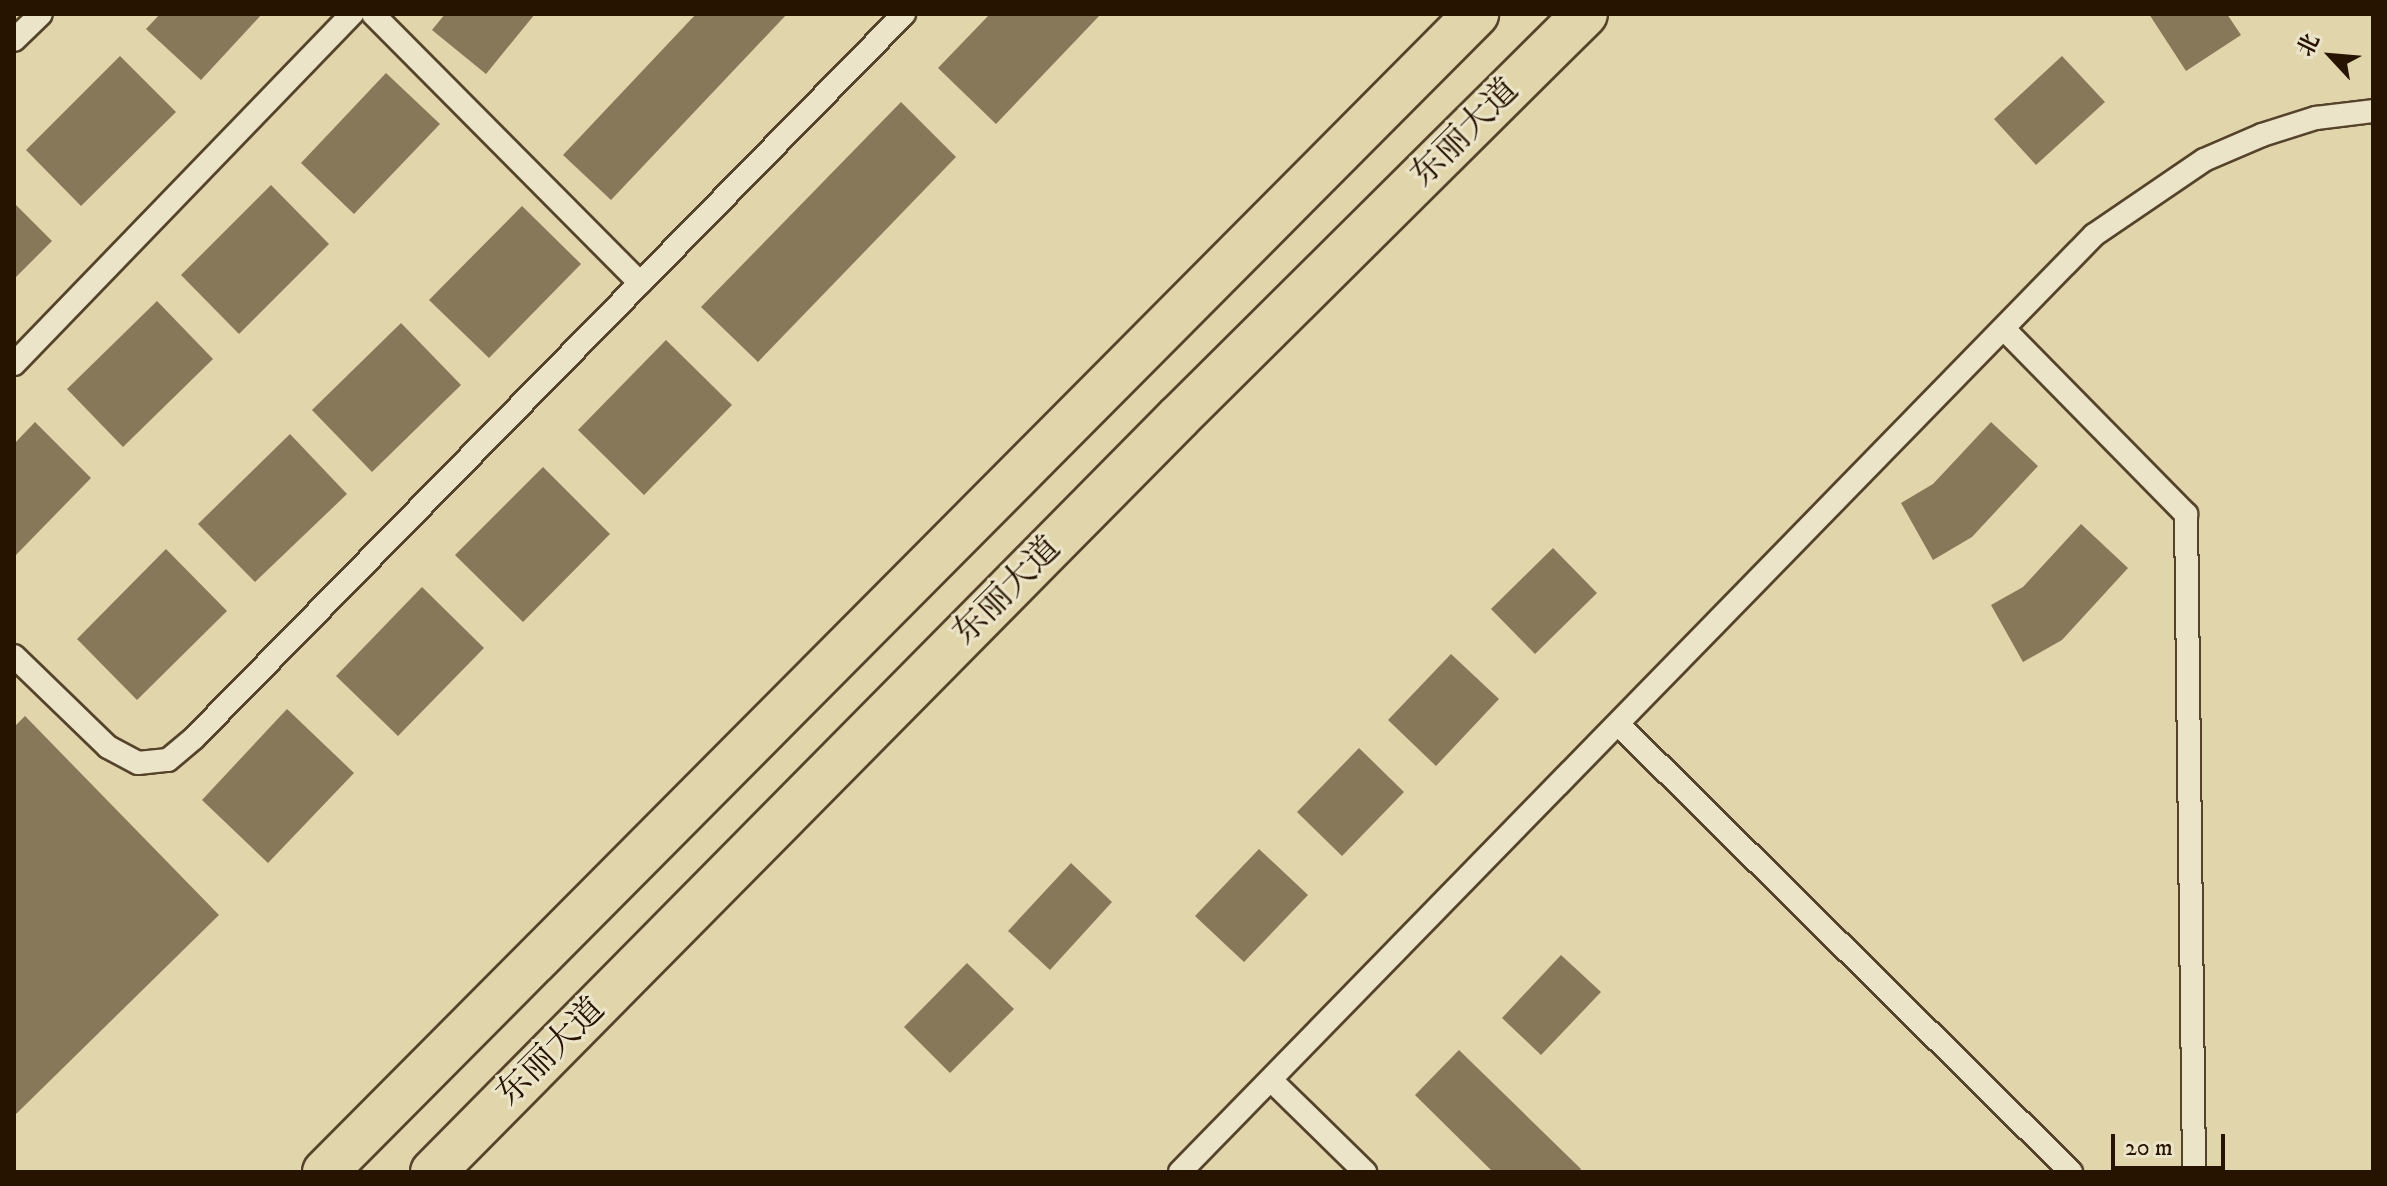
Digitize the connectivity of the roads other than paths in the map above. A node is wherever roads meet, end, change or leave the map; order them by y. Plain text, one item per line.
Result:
1 (41, 14) edge
2 (352, 14) edge
3 (373, 14) edge
4 (904, 14) edge
5 (1476, 14) edge
6 (1585, 14) edge
7 (14, 40) edge
8 (2373, 111) edge
9 (640, 283) junction
10 (2004, 329) junction
11 (14, 364) edge
12 (14, 656) edge
13 (1618, 724) junction
14 (1271, 1080) junction
15 (325, 1172) edge
16 (433, 1172) edge
17 (1180, 1172) edge
18 (1365, 1172) edge
19 (2071, 1172) edge
20 (2194, 1172) edge

1 - 7 lane
2 - 11 lane
3 - 9 lane
4 - 9 lane
5 - 15 highway
6 - 16 highway, 东丽大道
8 - 10 lane
9 - 12 lane
10 - 13 lane
10 - 20 lane
13 - 14 lane
13 - 19 lane
14 - 17 lane
14 - 18 lane

